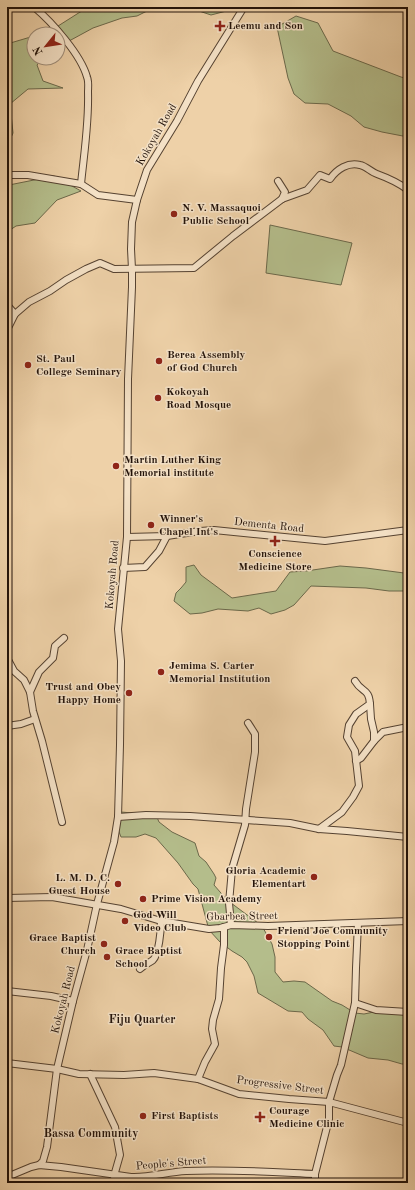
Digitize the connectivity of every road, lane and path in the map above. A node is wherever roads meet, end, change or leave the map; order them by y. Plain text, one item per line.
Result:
1 (34, 7) edge
2 (244, 7) edge
3 (7, 174) edge
4 (278, 181) dead end
5 (81, 184) junction
6 (408, 190) edge
7 (282, 199) junction
8 (137, 200) junction
9 (132, 269) junction
10 (7, 305) edge
11 (16, 314) junction
12 (7, 330) edge
13 (408, 530) edge
14 (167, 536) junction
15 (127, 537) junction
16 (123, 568) junction
17 (7, 637) edge
18 (64, 638) dead end
19 (7, 652) edge
20 (7, 658) edge
21 (355, 681) dead end
22 (30, 692) junction
23 (370, 704) junction
24 (35, 719) junction
25 (248, 722) dead end
26 (7, 726) edge
27 (408, 728) edge
28 (374, 741) junction
29 (356, 761) junction
30 (118, 817) junction
31 (246, 821) junction
32 (62, 822) dead end
33 (319, 829) junction
34 (408, 837) edge
35 (7, 898) edge
36 (97, 904) junction
37 (408, 921) edge
38 (161, 922) junction
39 (358, 923) junction
40 (231, 925) junction
41 (224, 927) junction
42 (140, 969) dead end
43 (7, 991) edge
44 (73, 1001) junction
45 (355, 1003) junction
46 (408, 1012) edge
47 (7, 1063) edge
48 (57, 1069) junction
49 (90, 1074) junction
50 (198, 1079) junction
51 (329, 1102) junction
52 (408, 1123) edge
53 (39, 1165) junction
54 (315, 1174) junction
55 (114, 1176) junction
56 (7, 1177) edge
57 (115, 1183) edge
58 (315, 1183) edge

1 - 5 street
2 - 8 street, Kokoyah Road
3 - 5 street
4 - 7 street
5 - 8 street
6 - 7 street
7 - 9 street
8 - 9 street, Kokoyah Road
9 - 11 street
9 - 15 street, Kokoyah Road
10 - 11 street
11 - 12 street
13 - 14 street, Dementa Road
14 - 15 street, Dementa Road
14 - 16 street
15 - 16 street, Kokoyah Road
16 - 30 street, Kokoyah Road
17 - 19 street
18 - 22 street
20 - 22 street
21 - 23 street
22 - 24 street
23 - 28 street
23 - 29 street
24 - 26 street
24 - 32 street
25 - 31 street
27 - 28 street
28 - 29 street
29 - 33 street
30 - 31 street
30 - 36 street, Kokoyah Road
31 - 33 street
31 - 40 street
33 - 34 street
35 - 36 street, Gbarbea Street
36 - 38 street, Gbarbea Street
36 - 44 street, Kokoyah Road
37 - 39 street, Gbarbea Street
38 - 41 street, Gbarbea Street
38 - 42 street
39 - 40 street, Gbarbea Street
39 - 45 street
40 - 41 street, Gbarbea Street
41 - 50 street
43 - 44 street
44 - 48 street, Kokoyah Road
45 - 46 street
45 - 51 street
47 - 48 street, Progressive Street
48 - 49 street, Progressive Street
48 - 53 street, Kokoyah Road
49 - 50 street, Progressive Street
49 - 55 street
50 - 51 street, Progressive Street
51 - 52 street, Progressive Street
51 - 54 street
53 - 55 street, People's Street
53 - 56 street, People's Street
54 - 55 street, People's Street
54 - 58 street
55 - 57 street

